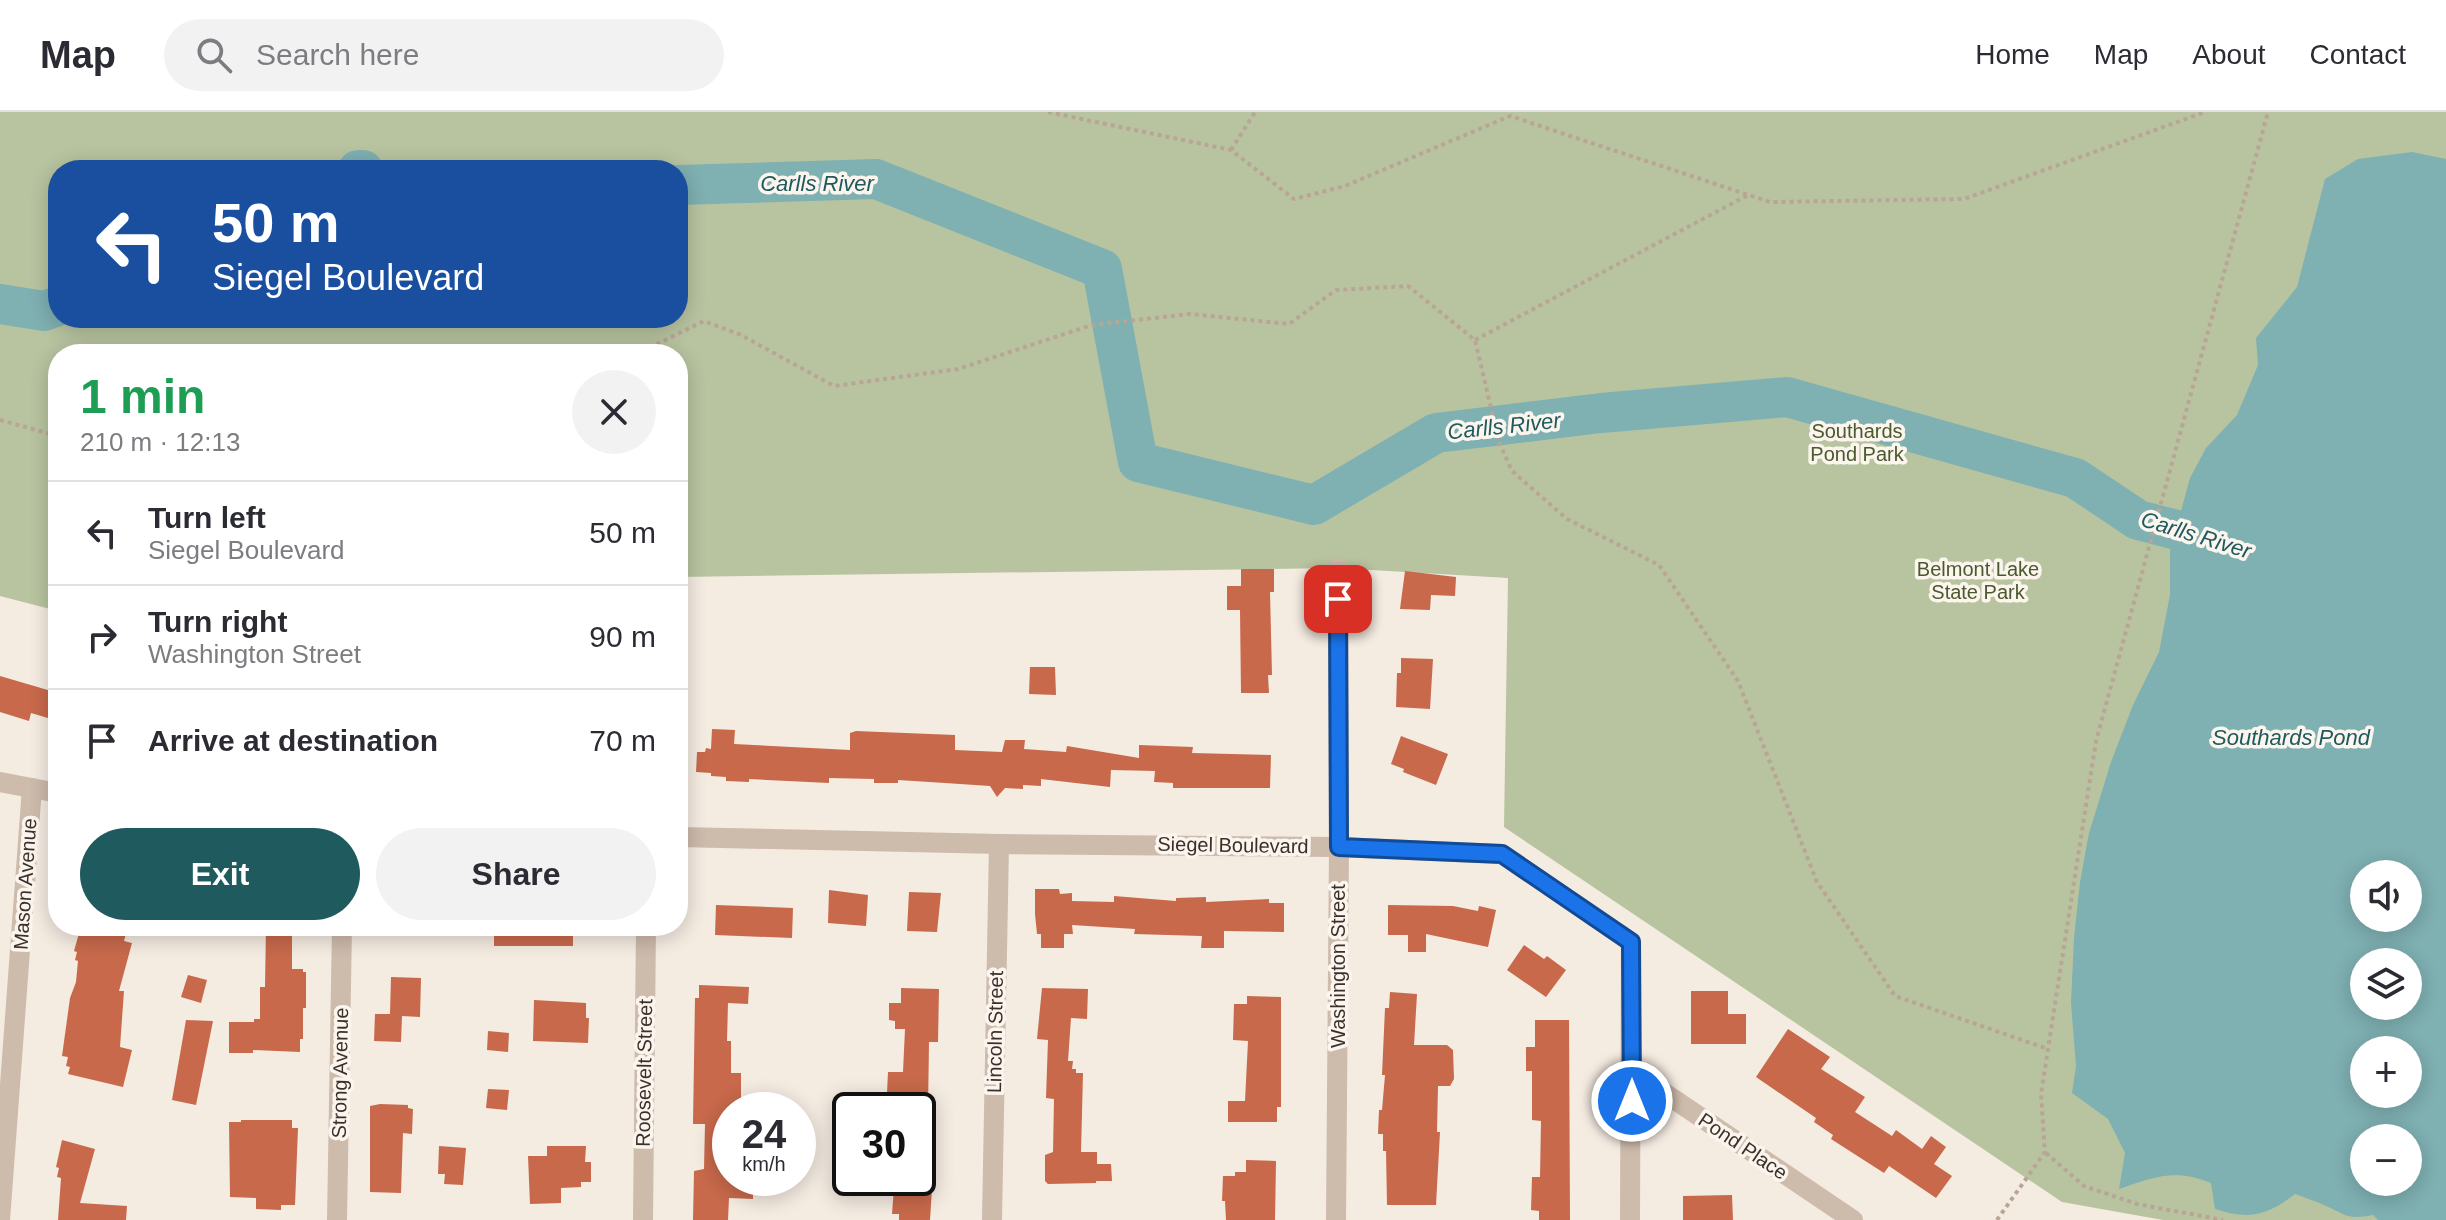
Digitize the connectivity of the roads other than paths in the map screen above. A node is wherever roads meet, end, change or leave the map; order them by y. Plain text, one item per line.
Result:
1 (1338, 568) dead end
2 (0, 782) edge
3 (32, 788) junction
4 (48, 791) edge
5 (688, 837) edge
6 (999, 844) junction
7 (1339, 847) junction
8 (342, 936) edge
9 (646, 936) edge
10 (1632, 1071) junction
11 (0, 1220) edge
12 (337, 1220) edge
13 (643, 1220) edge
14 (992, 1220) edge
15 (1336, 1220) edge
16 (1630, 1220) edge
17 (1853, 1220) edge

1 - 7 street, Washington Street
2 - 3 street
3 - 4 street
3 - 11 street, Mason Avenue
5 - 6 street, Siegel Boulevard
6 - 7 street, Siegel Boulevard
6 - 14 street, Lincoln Street
7 - 10 street, Siegel Boulevard
7 - 15 street, Washington Street
8 - 12 street, Strong Avenue
9 - 13 street, Roosevelt Street
10 - 16 street
10 - 17 street, Pond Place

